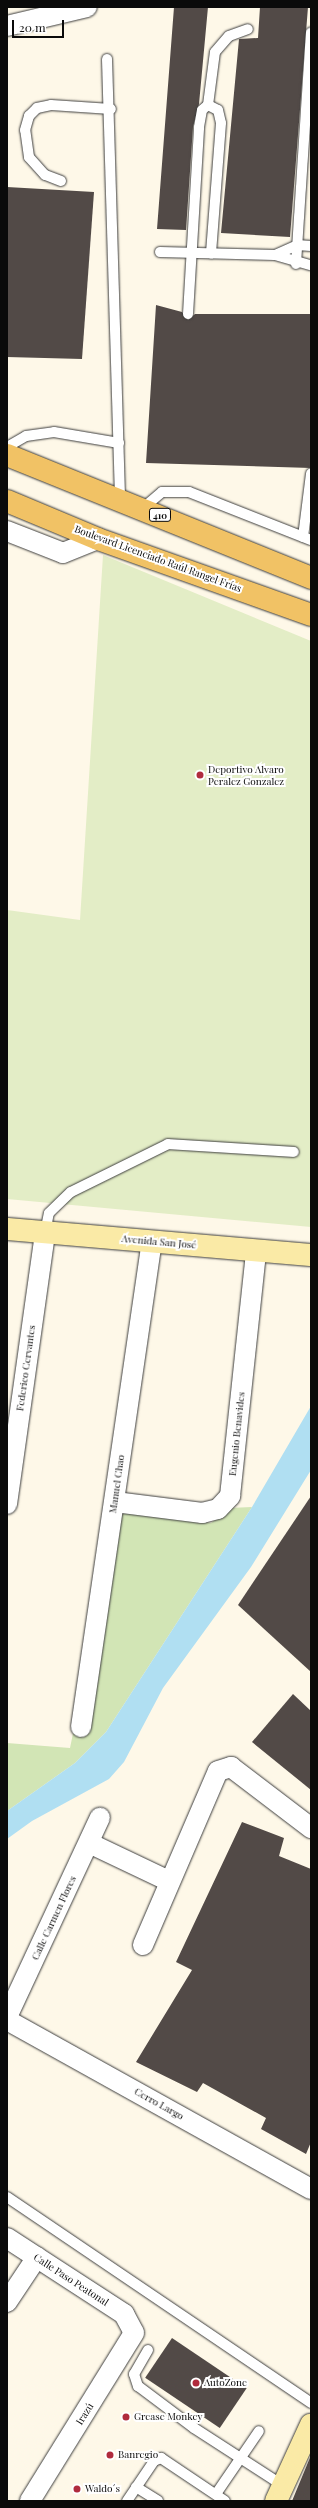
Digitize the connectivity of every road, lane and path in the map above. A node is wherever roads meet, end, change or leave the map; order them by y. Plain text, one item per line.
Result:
1 (86, 7) edge
2 (7, 26) edge
3 (248, 29) dead end
4 (311, 32) edge
5 (107, 59) dead end
6 (208, 105) junction
7 (111, 109) junction
8 (61, 182) dead end
9 (297, 246) junction
10 (311, 246) edge
11 (160, 252) dead end
12 (190, 254) junction
13 (211, 254) junction
14 (275, 255) junction
15 (296, 264) junction
16 (311, 266) edge
17 (188, 314) dead end
18 (119, 443) junction
19 (7, 447) edge
20 (7, 454) edge
21 (311, 474) edge
22 (120, 499) junction
23 (7, 501) edge
24 (143, 508) junction
25 (7, 531) edge
26 (98, 538) junction
27 (307, 539) edge
28 (311, 578) edge
29 (311, 615) edge
30 (294, 1152) dead end
31 (7, 1229) edge
32 (44, 1233) junction
33 (152, 1240) junction
34 (256, 1251) junction
35 (311, 1255) edge
36 (115, 1502) junction
37 (7, 1504) edge
38 (81, 1727) dead end
39 (100, 1818) dead end
40 (311, 1828) edge
41 (89, 1843) junction
42 (169, 1881) junction
43 (143, 1945) dead end
44 (7, 2017) edge
45 (7, 2020) edge
46 (311, 2189) edge
47 (7, 2197) edge
48 (7, 2238) edge
49 (37, 2257) junction
50 (7, 2302) edge
51 (133, 2325) joint
52 (148, 2350) dead end
53 (311, 2403) edge
54 (311, 2425) edge
55 (259, 2431) dead end
56 (240, 2460) junction
57 (136, 2487) junction
58 (279, 2493) edge
59 (216, 2494) junction
60 (30, 2501) edge
61 (127, 2501) edge
62 (158, 2501) edge
63 (225, 2501) edge

1 - 2 street
3 - 6 lane
4 - 9 lane
5 - 7 lane
6 - 12 lane
6 - 13 lane
7 - 8 lane
7 - 18 lane
9 - 10 lane
9 - 14 lane
9 - 15 lane
11 - 12 lane
12 - 13 lane
12 - 17 lane
13 - 14 lane
14 - 15 lane
15 - 16 lane
18 - 19 lane
18 - 22 lane
20 - 22 main road, 410
21 - 27 lane
22 - 24 main road, 410
23 - 26 main road, Boulevard Licenciado Raúl Rangel Frías
24 - 27 lane
24 - 28 main road, 410
25 - 26 street
26 - 29 main road, Boulevard Licenciado Raúl Rangel Frías
30 - 32 lane
31 - 32 street, Avenida San José
32 - 33 street, Avenida San José
32 - 37 street, Federico Cervantes
33 - 34 street, Avenida San José
33 - 36 street, Manuel Chao
34 - 35 street, Avenida San José
34 - 36 street, Eugenio Benavides
36 - 38 street, Manuel Chao
39 - 41 street, Calle Carmen Flores
40 - 42 street
41 - 42 street
41 - 44 street, Calle Carmen Flores
42 - 43 street
45 - 46 street, Cerro Largo
47 - 53 lane
48 - 49 street, Calle Paso Peatonal
49 - 50 street
49 - 51 street, Calle Paso Peatonal
51 - 60 street, Irazú
52 - 56 lane
54 - 58 street
55 - 56 lane
56 - 58 lane
56 - 59 lane
57 - 59 lane
57 - 61 lane
57 - 62 lane
59 - 63 lane

